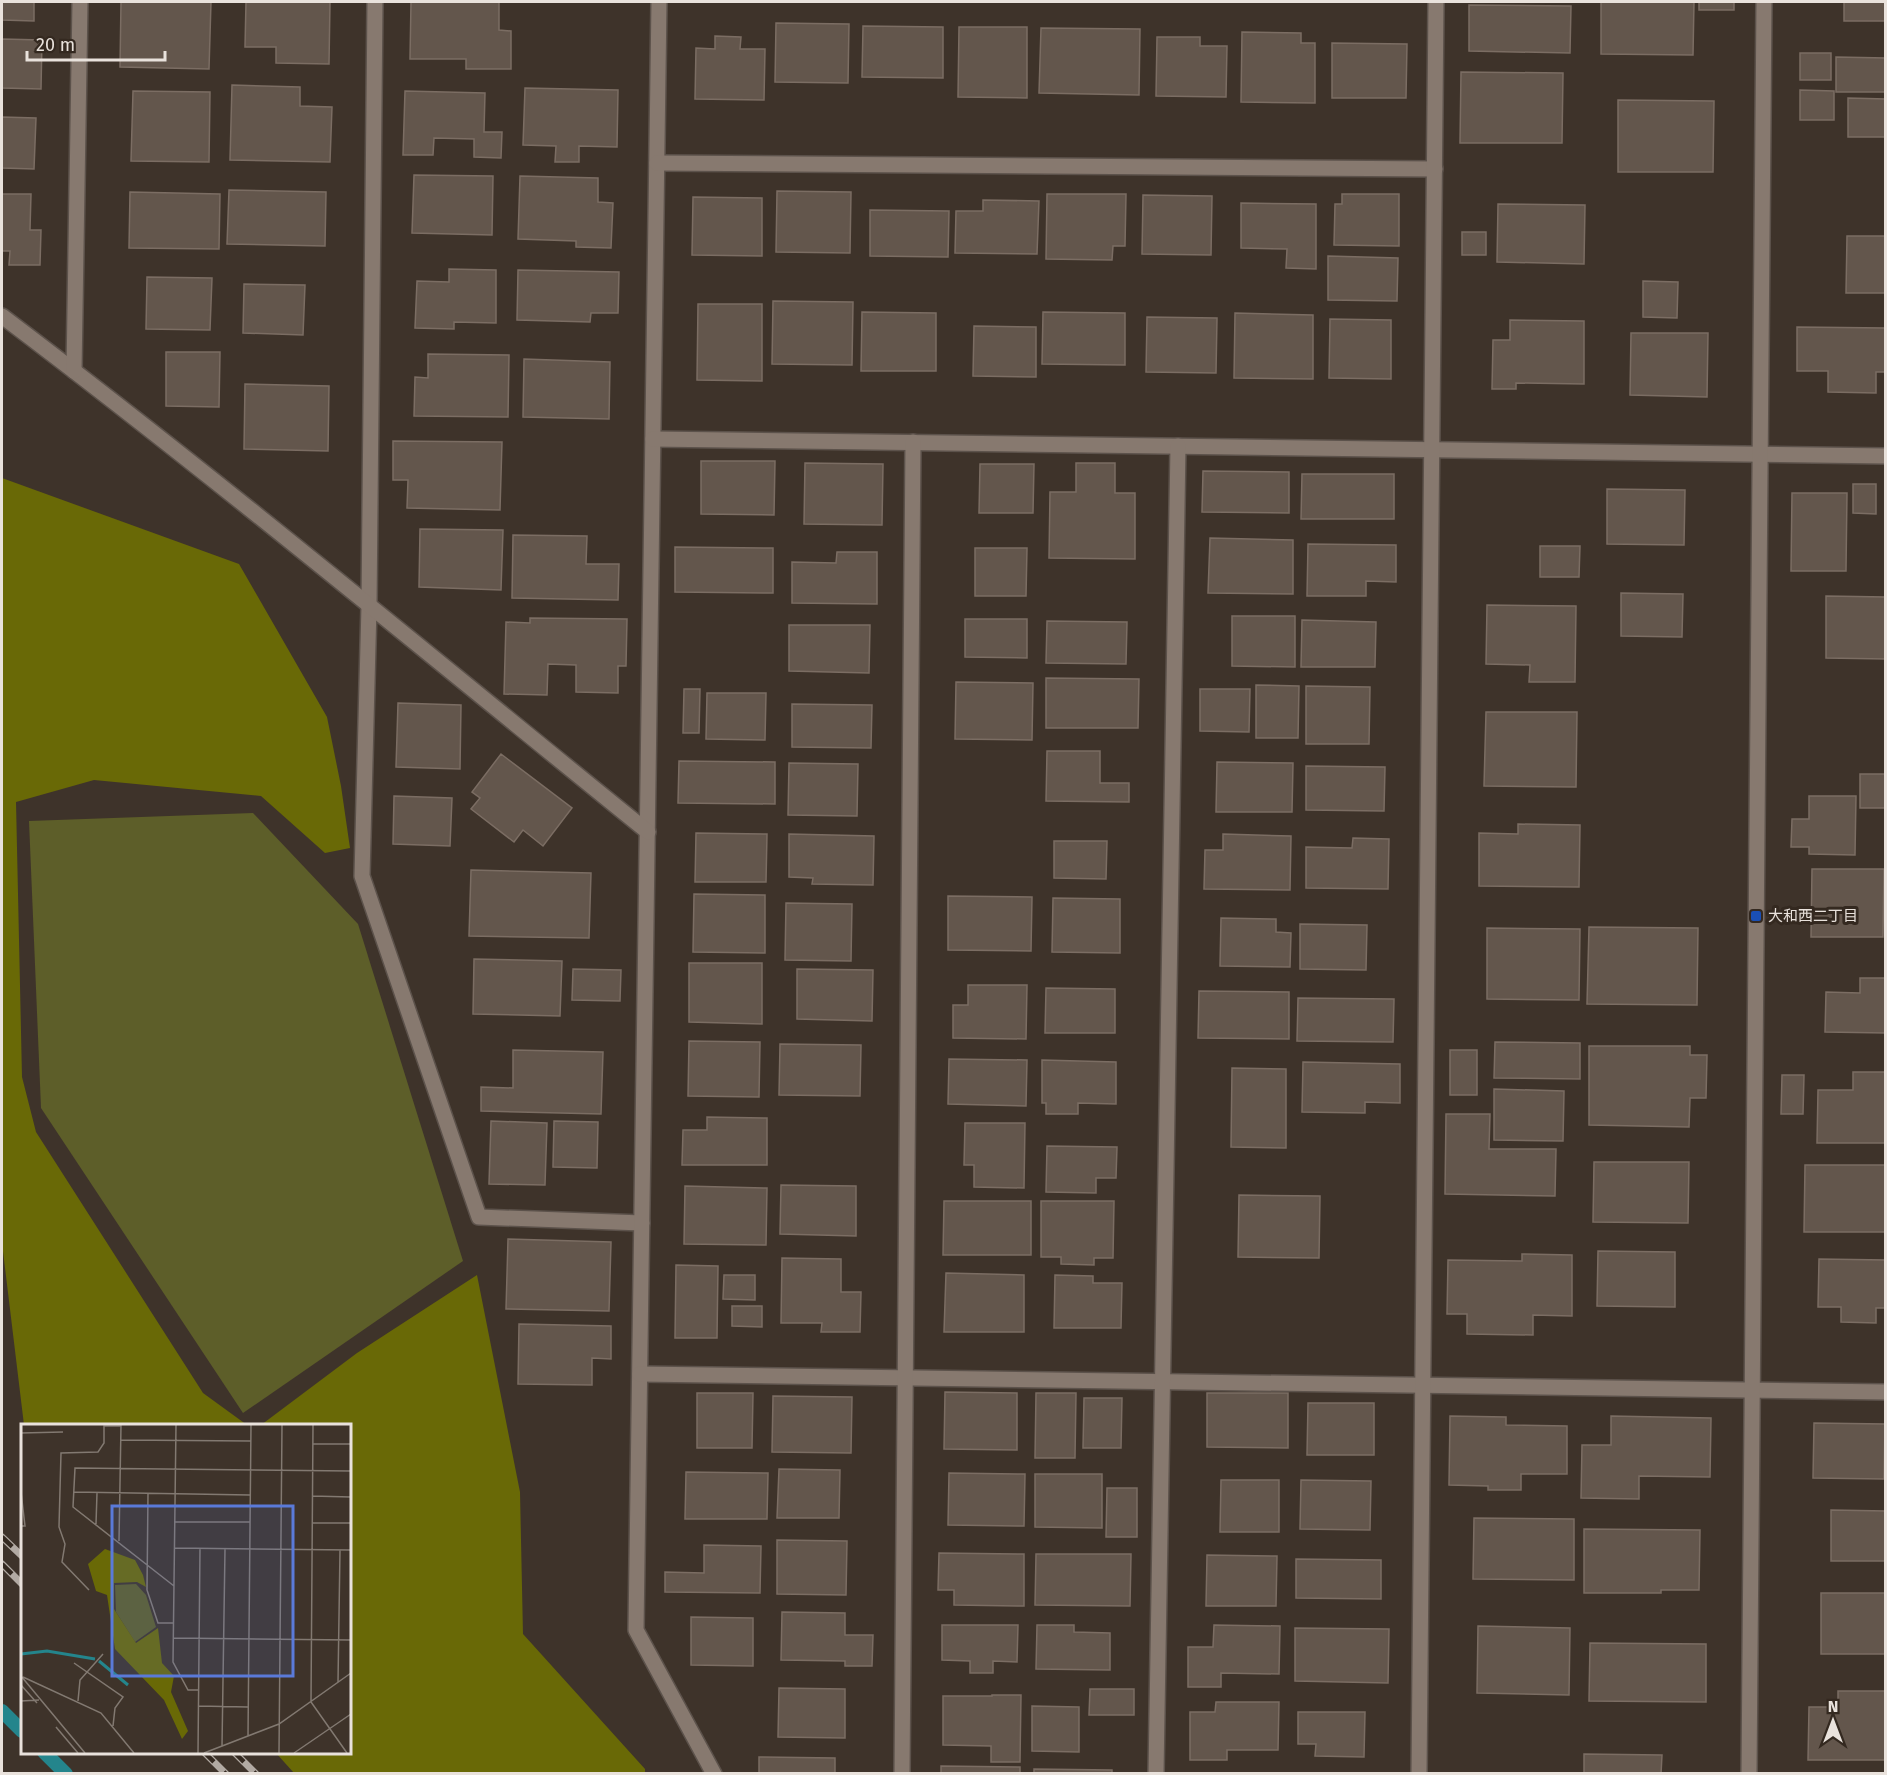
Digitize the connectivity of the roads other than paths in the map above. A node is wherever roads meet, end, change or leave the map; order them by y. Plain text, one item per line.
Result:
1 (80, 2) edge
2 (375, 2) edge
3 (659, 2) edge
4 (1437, 2) edge
5 (1764, 2) edge
6 (657, 163) junction
7 (1435, 169) junction
8 (2, 316) edge
9 (74, 371) junction
10 (653, 439) junction
11 (913, 442) junction
12 (1178, 446) junction
13 (1432, 450) junction
14 (1760, 454) junction
15 (1886, 456) edge
16 (369, 606) junction
17 (648, 832) junction
18 (642, 1223) junction
19 (640, 1374) junction
20 (905, 1377) junction
21 (1162, 1381) junction
22 (1423, 1385) junction
23 (1752, 1390) junction
24 (1886, 1392) edge
25 (714, 1773) edge
26 (902, 1773) edge
27 (1156, 1773) edge
28 (1419, 1773) edge
29 (1749, 1773) edge

1 - 9 street
2 - 16 street
3 - 6 street
4 - 7 street
5 - 14 street
6 - 7 street
6 - 10 street
7 - 13 street
8 - 9 street
9 - 16 street
10 - 11 street
10 - 17 street
11 - 12 street
11 - 20 street
12 - 13 street
12 - 21 street
13 - 14 street
13 - 22 street
14 - 15 street
14 - 23 street
16 - 17 street
16 - 18 street
17 - 18 street
18 - 19 street
19 - 20 street
19 - 25 street
20 - 21 street
20 - 26 street
21 - 22 street
21 - 27 street
22 - 23 street
22 - 28 street
23 - 24 street
23 - 29 street

